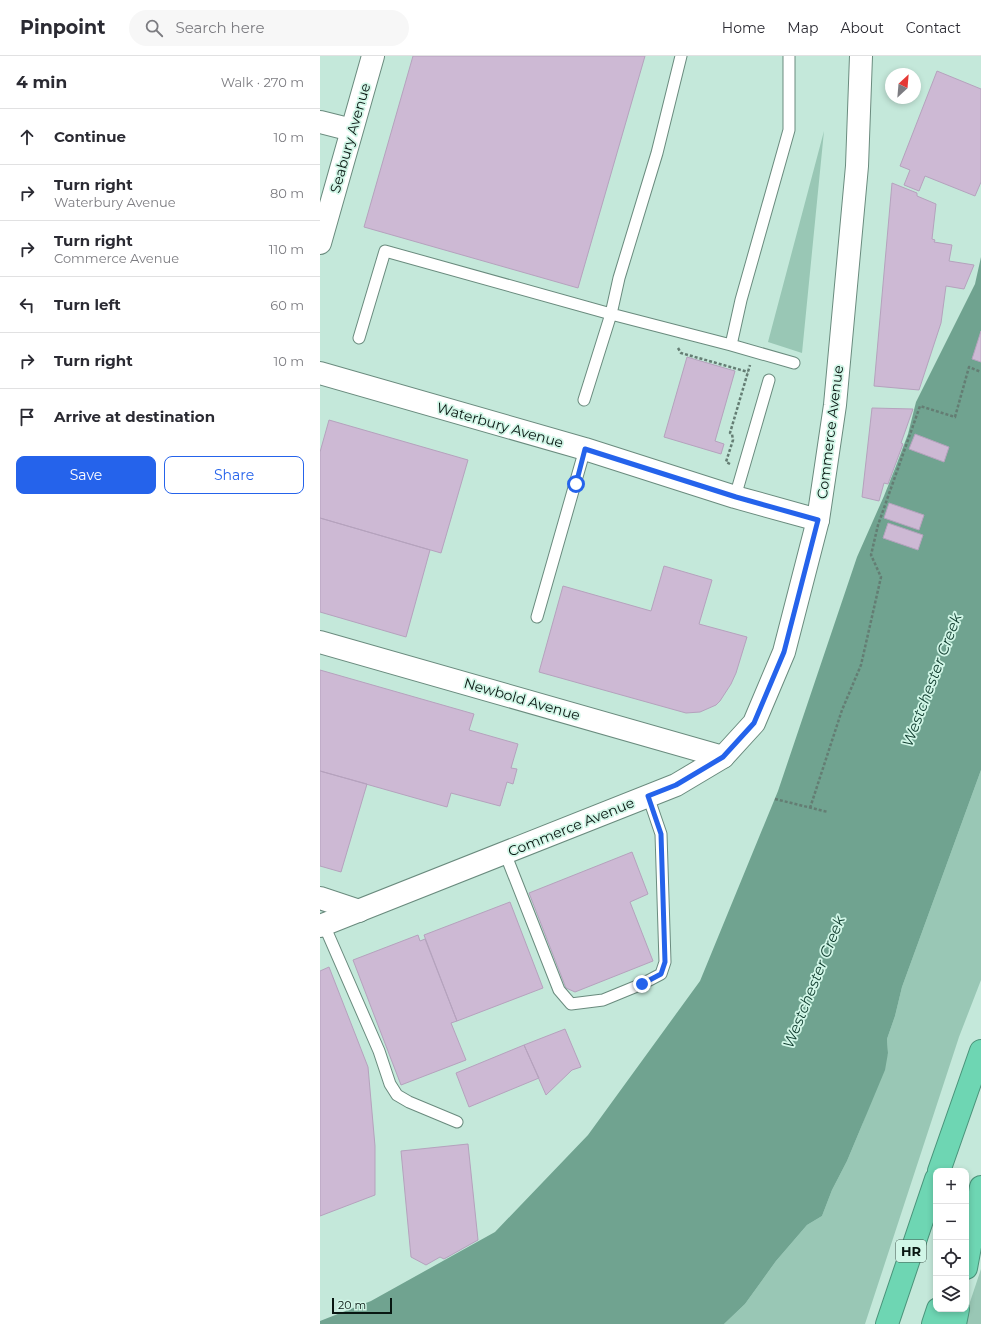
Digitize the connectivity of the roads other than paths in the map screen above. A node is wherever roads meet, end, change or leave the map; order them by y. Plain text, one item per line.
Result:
1 (373, 56) edge
2 (680, 56) edge
3 (789, 56) edge
4 (861, 56) edge
5 (320, 122) edge
6 (352, 130) junction
7 (320, 243) edge
8 (611, 314) junction
9 (359, 338) dead end
10 (731, 345) junction
11 (794, 363) dead end
12 (320, 374) edge
13 (770, 380) dead end
14 (584, 400) dead end
15 (585, 449) junction
16 (736, 497) junction
17 (818, 520) junction
18 (536, 617) dead end
19 (320, 642) edge
20 (723, 757) junction
21 (648, 796) junction
22 (505, 853) junction
23 (320, 898) edge
24 (359, 911) junction
25 (322, 925) edge
26 (981, 1052) edge
27 (457, 1122) dead end
28 (940, 1168) edge
29 (981, 1183) edge
30 (981, 1187) edge
31 (933, 1188) edge
32 (969, 1218) edge
33 (969, 1252) edge
34 (937, 1312) edge
35 (958, 1312) edge
36 (887, 1324) edge
37 (933, 1324) edge
38 (956, 1324) edge

1 - 6 street, Seabury Avenue
2 - 8 lane
3 - 10 lane
4 - 17 street, Commerce Avenue
5 - 6 street
6 - 7 street, Seabury Avenue
8 - 9 lane
8 - 10 lane
8 - 14 lane
10 - 11 lane
12 - 15 street, Waterbury Avenue
13 - 16 lane
15 - 16 street, Waterbury Avenue
15 - 18 lane
16 - 17 street, Waterbury Avenue
17 - 20 street, Commerce Avenue
19 - 20 street, Newbold Avenue
20 - 21 street, Commerce Avenue
21 - 22 street, Commerce Avenue
21 - 22 lane
22 - 24 street, Commerce Avenue
23 - 24 street
24 - 25 street, Commerce Avenue
25 - 27 lane
26 - 28 highway
29 - 32 highway
30 - 33 highway
31 - 36 highway, HR
34 - 37 highway
35 - 38 highway

